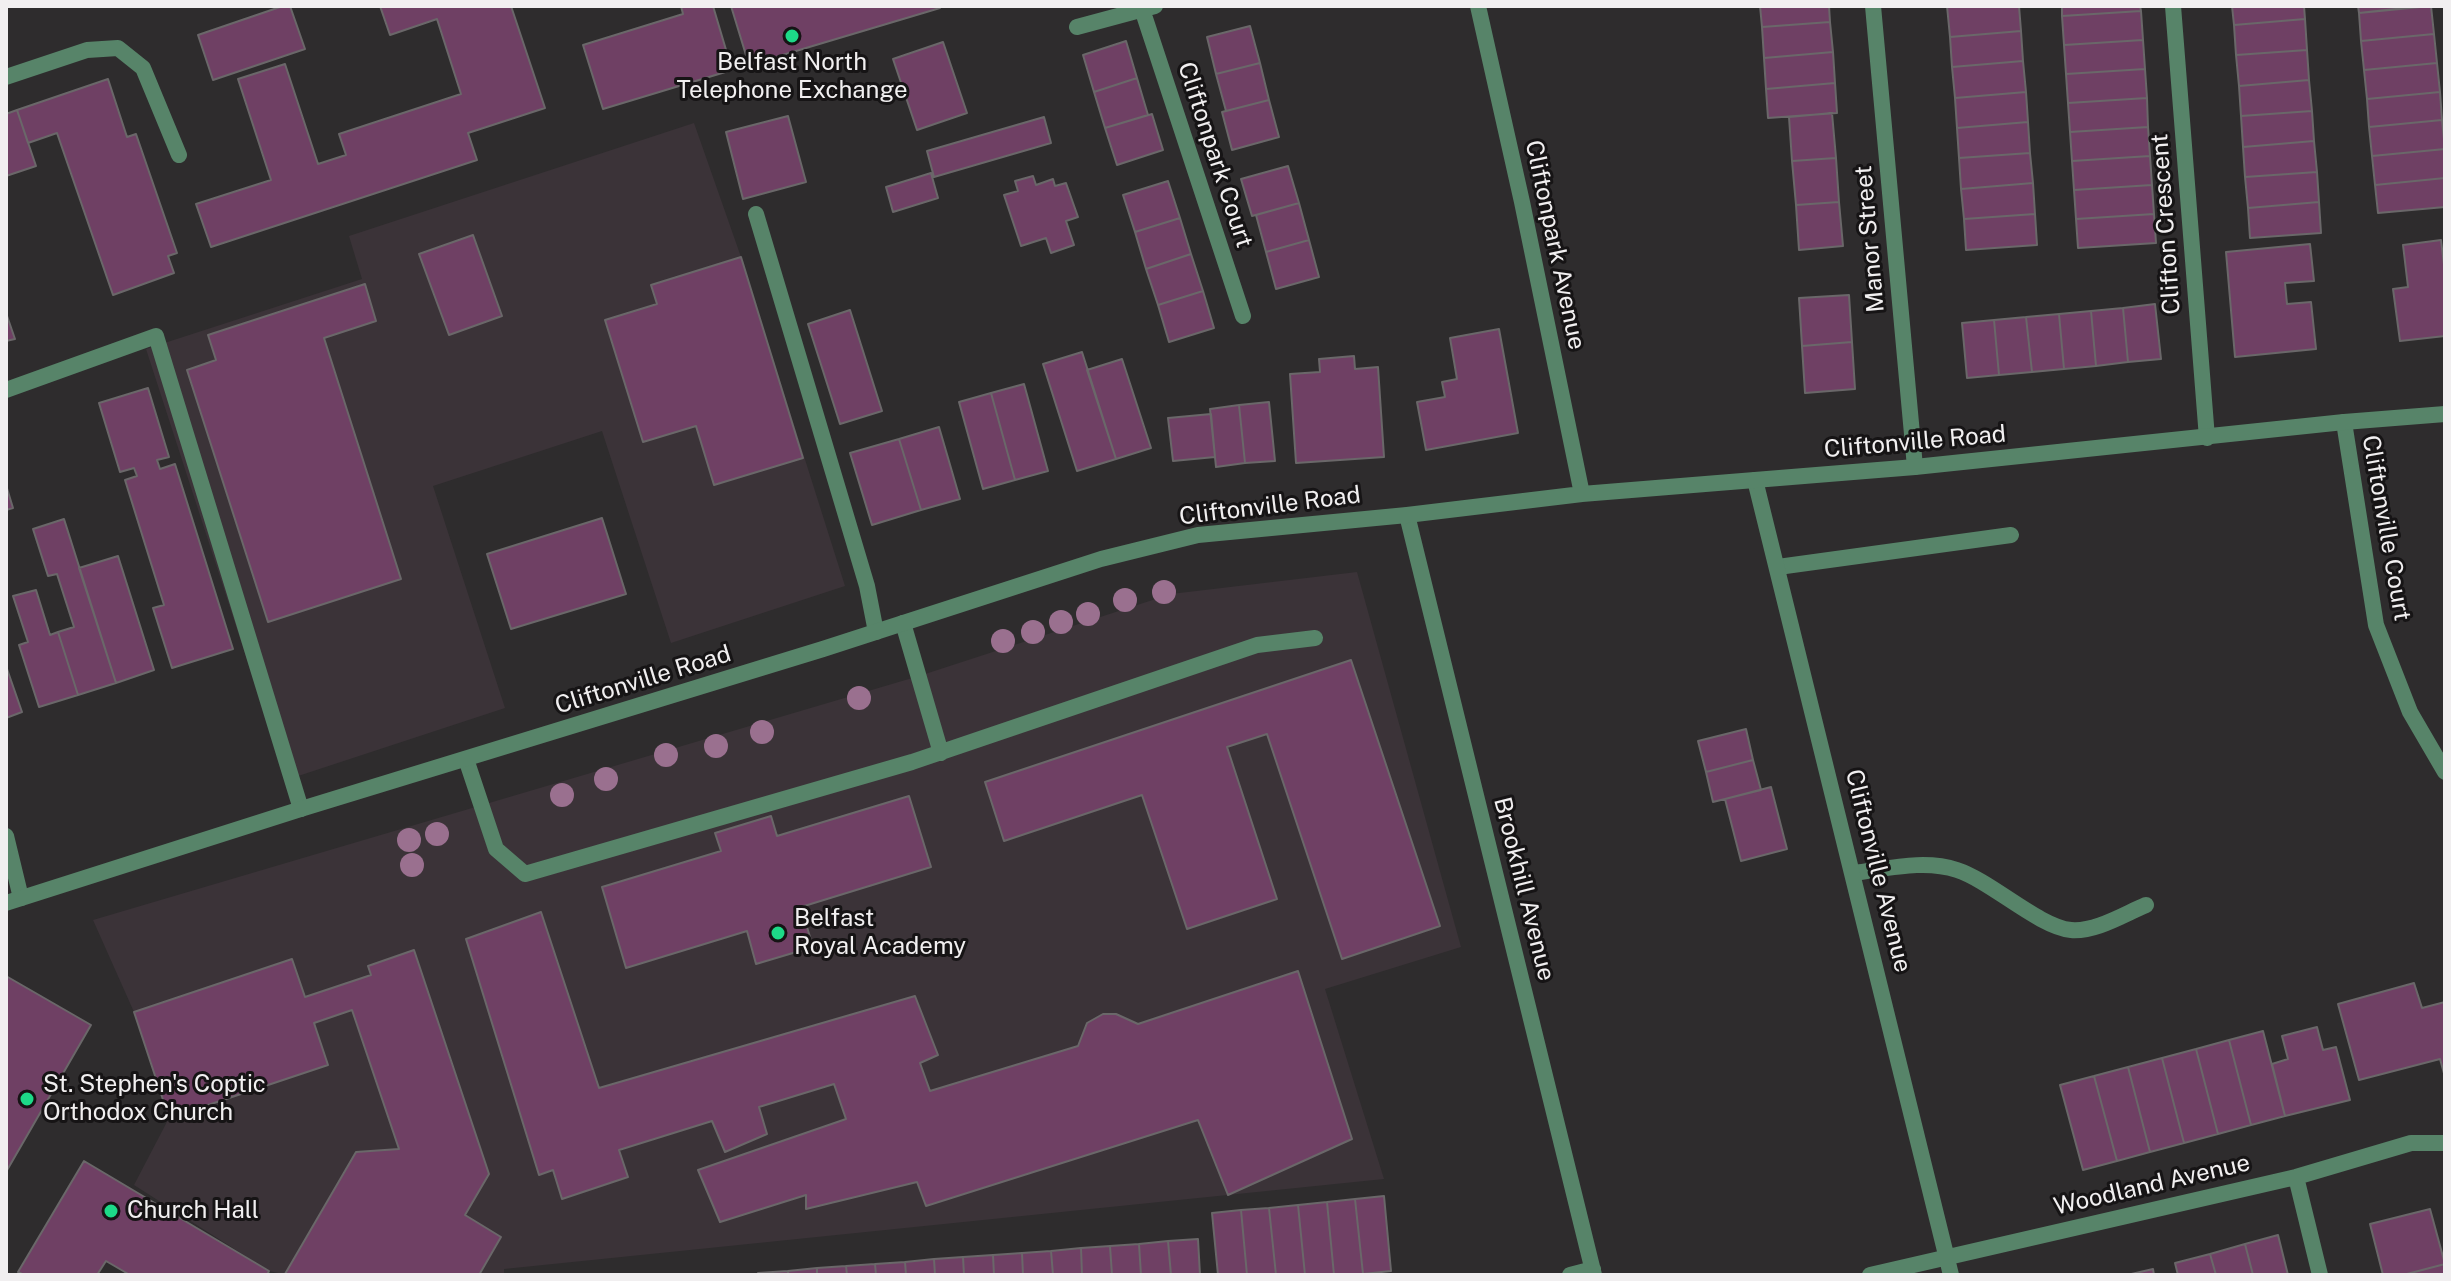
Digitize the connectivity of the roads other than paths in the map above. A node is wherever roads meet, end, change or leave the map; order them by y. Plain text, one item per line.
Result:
1 (1478, 6) edge
2 (1873, 6) edge
3 (2173, 6) edge
4 (1149, 8) edge
5 (1077, 27) dead end
6 (6, 77) edge
7 (179, 155) dead end
8 (756, 214) dead end
9 (1243, 316) dead end
10 (6, 390) edge
11 (2445, 414) edge
12 (2344, 422) junction
13 (2207, 438) junction
14 (1915, 467) junction
15 (1755, 480) junction
16 (1582, 494) junction
17 (1407, 515) junction
18 (2011, 535) dead end
19 (1778, 567) junction
20 (903, 623) junction
21 (876, 632) junction
22 (1315, 638) dead end
23 (941, 753) junction
24 (466, 759) junction
25 (2445, 772) edge
26 (301, 809) junction
27 (6, 836) edge
28 (1853, 873) junction
29 (13, 901) edge
30 (2146, 905) dead end
31 (2445, 1143) edge
32 (2296, 1177) junction
33 (1946, 1256) junction
34 (1593, 1272) edge
35 (1570, 1275) edge
36 (1870, 1275) edge
37 (1951, 1275) edge
38 (2320, 1275) edge

1 - 16 street, Cliftonpark Avenue
2 - 14 street, Manor Street
3 - 13 street, Clifton Crescent
4 - 5 street, Cliftonpark Court
4 - 9 street, Cliftonpark Court
6 - 7 street
8 - 21 street
10 - 26 street
11 - 12 street, Cliftonville Road
12 - 13 street, Cliftonville Road
12 - 25 street, Cliftonville Court
13 - 14 street, Cliftonville Road
14 - 15 street, Cliftonville Road
15 - 16 street, Cliftonville Road
15 - 19 street, Cliftonville Avenue
16 - 17 street, Cliftonville Road
17 - 20 street, Cliftonville Road
17 - 34 street, Brookhill Avenue
18 - 19 street
19 - 28 street, Cliftonville Avenue
20 - 21 street, Cliftonville Road
20 - 23 street
21 - 24 street, Cliftonville Road
22 - 23 street
23 - 24 street
24 - 26 street, Cliftonville Road
26 - 29 street, Cliftonville Road
27 - 29 street
28 - 30 street
28 - 33 street, Cliftonville Avenue
31 - 32 street, Woodland Avenue
32 - 33 street, Woodland Avenue
32 - 38 street
33 - 36 street, Woodland Avenue
33 - 37 street, Cliftonville Avenue
34 - 35 street

